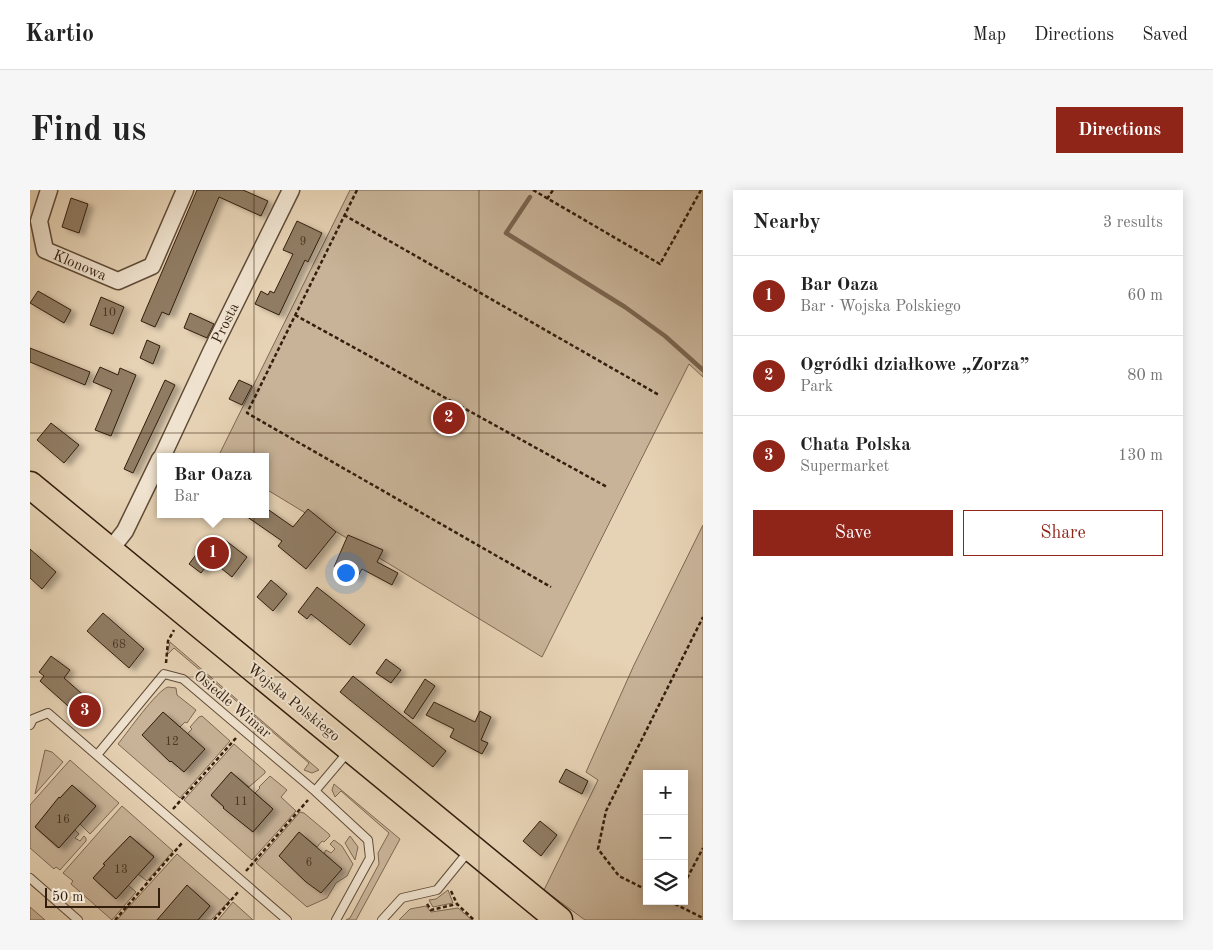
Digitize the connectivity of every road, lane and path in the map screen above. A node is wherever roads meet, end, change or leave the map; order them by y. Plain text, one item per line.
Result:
1 (49, 190) edge
2 (184, 190) edge
3 (292, 190) edge
4 (357, 190) edge
5 (533, 190) edge
6 (553, 190) edge
7 (701, 190) edge
8 (547, 199) junction
9 (344, 216) junction
10 (295, 315) junction
11 (659, 395) dead end
12 (163, 453) edge
13 (157, 466) edge
14 (30, 485) edge
15 (607, 487) dead end
16 (110, 550) junction
17 (552, 587) dead end
18 (703, 617) edge
19 (177, 624) dead end
20 (164, 674) junction
21 (30, 725) edge
22 (244, 730) junction
23 (351, 748) junction
24 (97, 755) junction
25 (316, 791) junction
26 (168, 815) junction
27 (190, 834) junction
28 (471, 848) junction
29 (703, 848) edge
30 (688, 876) edge
31 (30, 878) edge
32 (242, 881) junction
33 (444, 881) junction
34 (643, 888) edge
35 (418, 894) junction
36 (457, 904) junction
37 (678, 905) edge
38 (703, 918) edge
39 (78, 920) edge
40 (115, 920) edge
41 (214, 920) edge
42 (287, 920) edge
43 (336, 920) edge
44 (382, 920) edge
45 (474, 920) edge
46 (559, 920) edge

1 - 2 street, Klonowa
3 - 12 street, Prosta
4 - 9 path
5 - 8 path
6 - 8 path
7 - 8 path
9 - 10 path
9 - 11 path
10 - 15 path
10 - 17 path
13 - 16 street, Prosta
14 - 16 main road, Wojska Polskiego
16 - 23 main road, Wojska Polskiego
18 - 34 path
19 - 20 path
20 - 22 lane, Osiedle Wimar
20 - 24 lane
21 - 24 lane
22 - 25 lane, Osiedle Wimar
22 - 26 path
23 - 25 lane
23 - 28 main road, Wojska Polskiego
24 - 26 lane
25 - 32 path
25 - 43 lane, Osiedle Wimar
26 - 27 lane
27 - 32 lane
27 - 40 path
28 - 33 lane
28 - 46 main road, Wojska Polskiego
29 - 30 path
31 - 39 lane
32 - 41 path
32 - 42 lane
33 - 35 lane
33 - 36 path
35 - 36 path
35 - 44 lane
36 - 45 path
37 - 38 path

